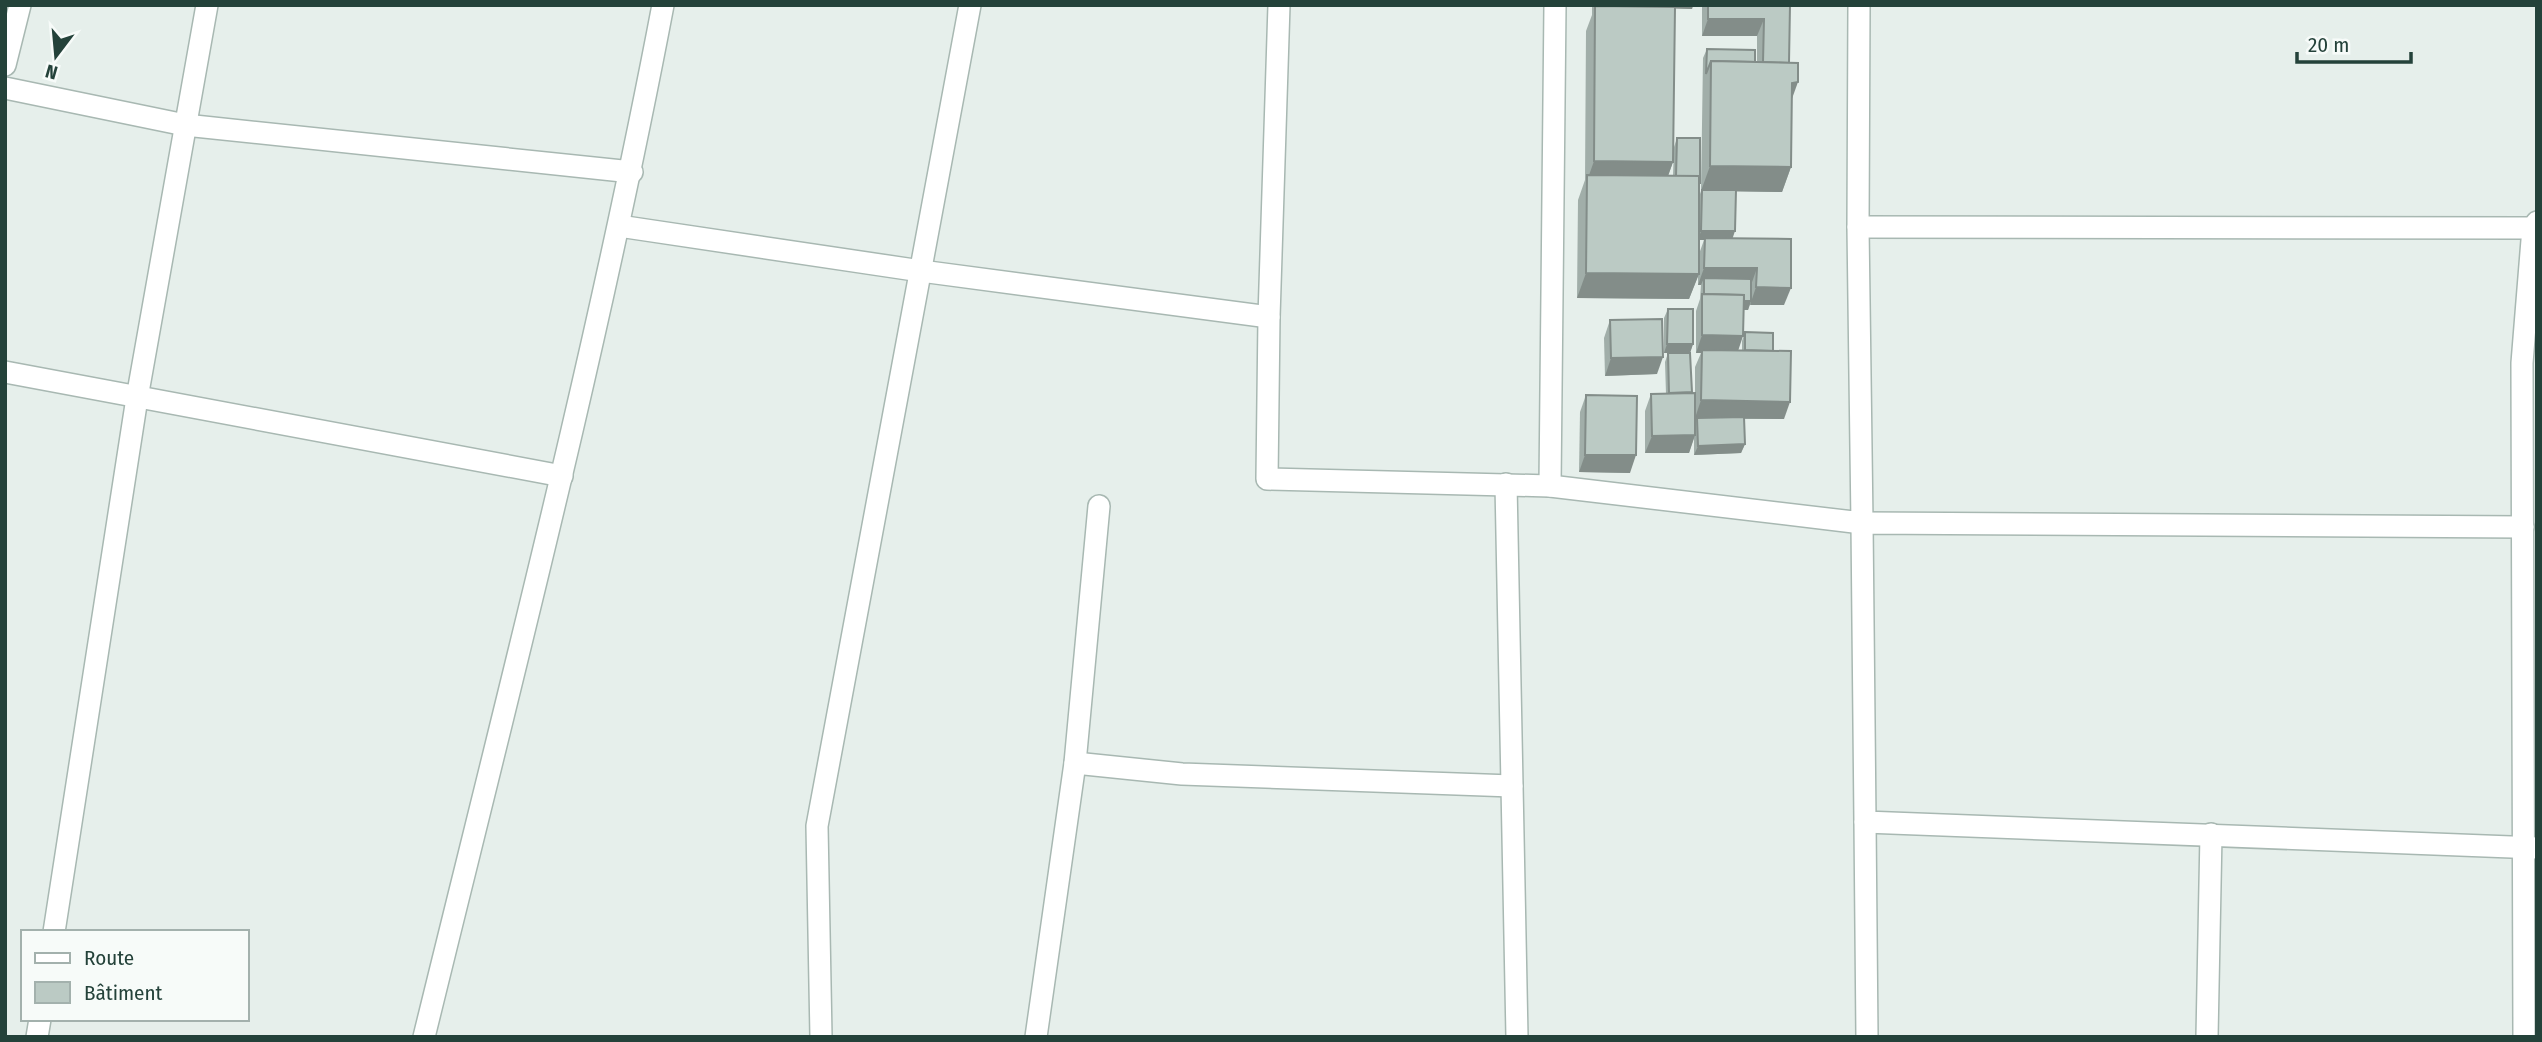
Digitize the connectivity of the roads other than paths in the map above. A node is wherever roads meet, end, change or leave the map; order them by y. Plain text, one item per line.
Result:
1 (20, 5) edge
2 (208, 5) edge
3 (663, 5) edge
4 (970, 5) edge
5 (1279, 5) edge
6 (1555, 5) edge
7 (1859, 5) edge
8 (5, 65) edge
9 (5, 88) edge
10 (184, 125) junction
11 (632, 172) junction
12 (2535, 225) edge
13 (619, 226) junction
14 (1858, 228) junction
15 (921, 271) junction
16 (1269, 317) junction
17 (5, 372) edge
18 (136, 398) junction
19 (562, 476) junction
20 (1506, 484) junction
21 (1550, 486) junction
22 (1100, 506) dead end
23 (1862, 523) junction
24 (2523, 527) junction
25 (1075, 764) junction
26 (1512, 786) junction
27 (1865, 822) junction
28 (2211, 834) junction
29 (2530, 848) edge
30 (54, 930) edge
31 (424, 1037) edge
32 (821, 1037) edge
33 (1036, 1037) edge
34 (1517, 1037) edge
35 (1867, 1037) edge
36 (2207, 1037) edge
37 (2524, 1037) edge

1 - 8 street
2 - 10 street
3 - 11 street
4 - 15 street
5 - 16 street
6 - 21 street
7 - 14 street
9 - 10 street
10 - 11 street
10 - 18 street
11 - 13 street
12 - 14 street
12 - 24 street
13 - 15 street
13 - 19 street
14 - 23 street
15 - 16 street
15 - 32 street
16 - 20 street
17 - 18 street
18 - 19 street
18 - 30 street
19 - 31 street
20 - 21 street
20 - 26 street
21 - 23 street
22 - 25 street
23 - 24 street
23 - 27 street
24 - 29 street
25 - 26 street
25 - 33 street
26 - 34 street
27 - 28 street
27 - 35 street
28 - 29 street
28 - 36 street
29 - 37 street

